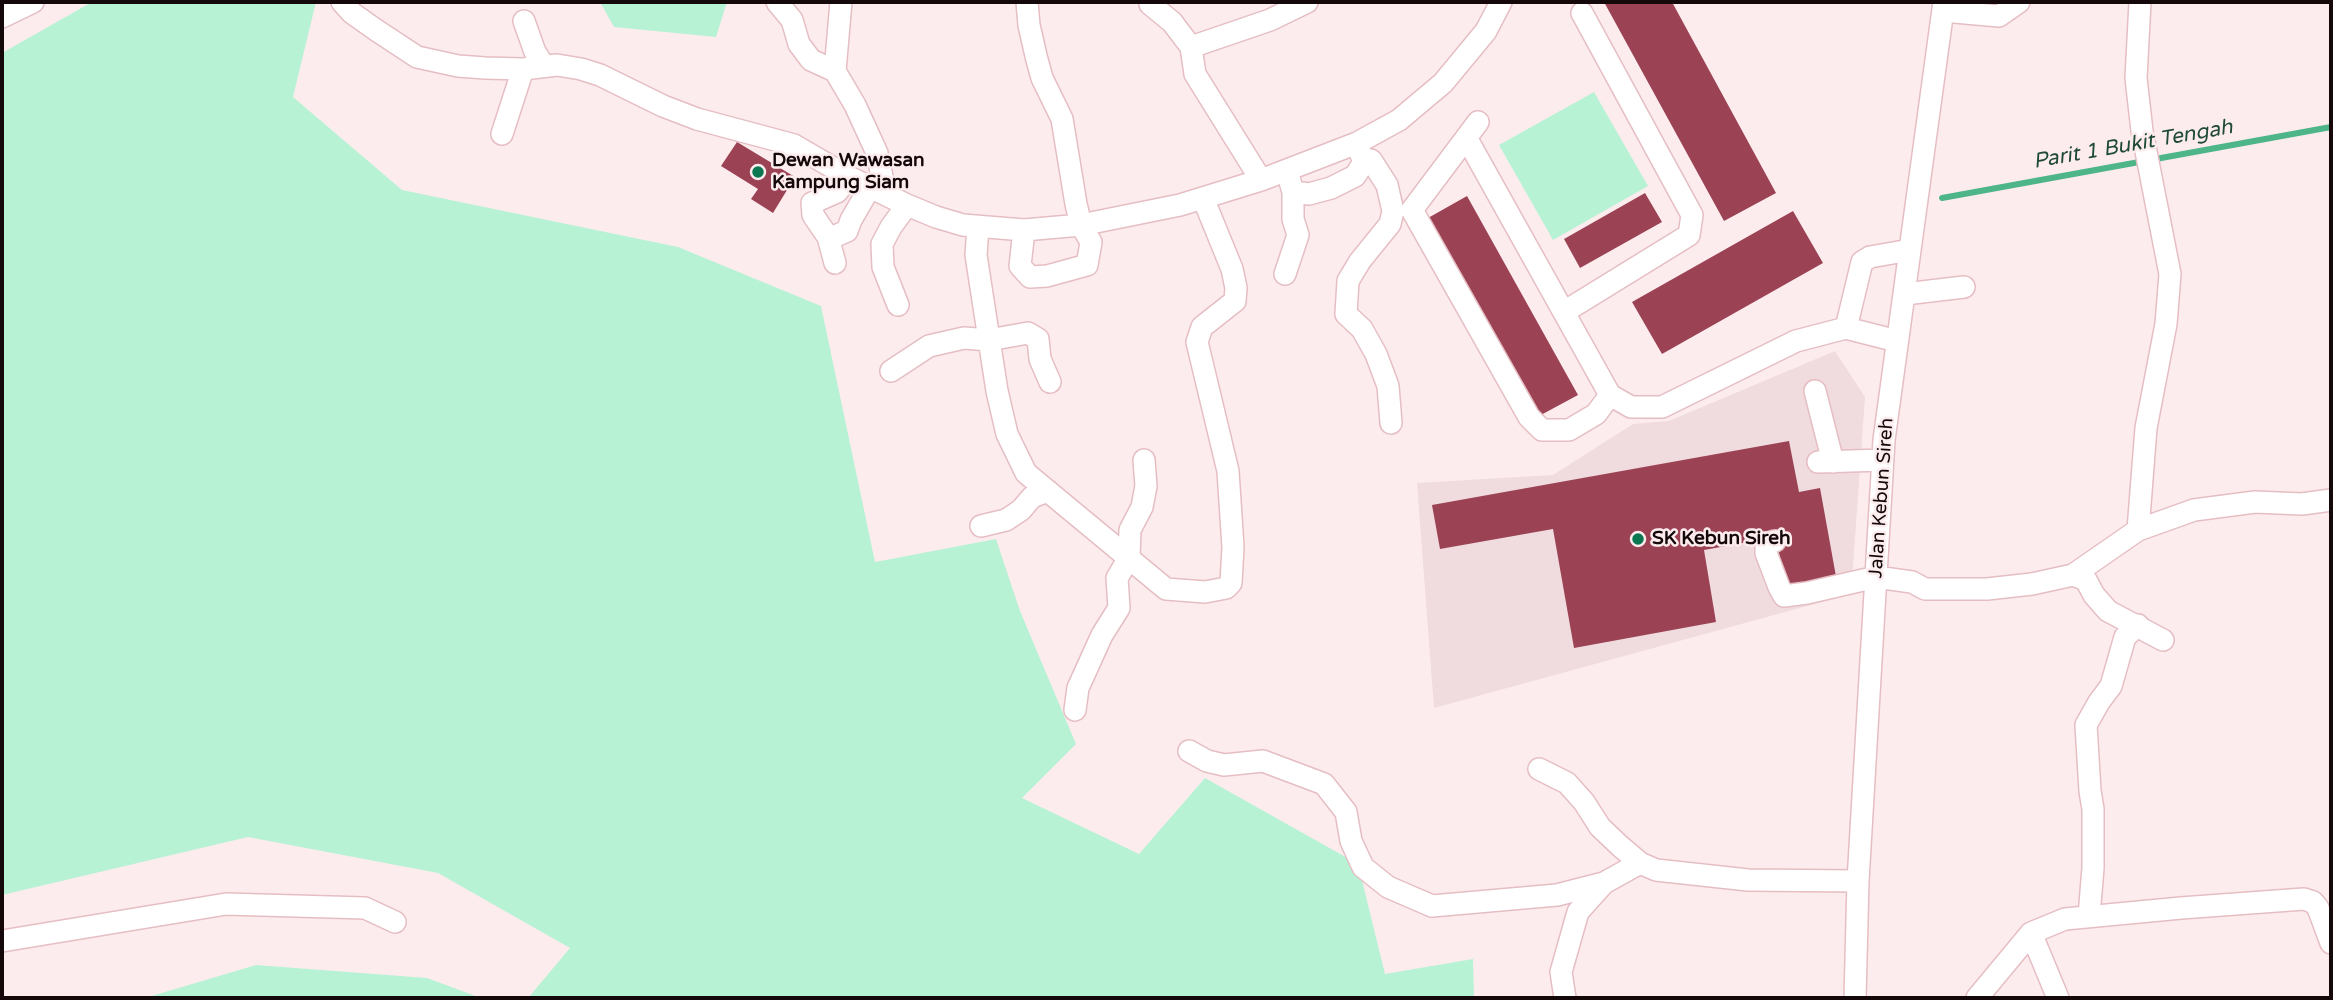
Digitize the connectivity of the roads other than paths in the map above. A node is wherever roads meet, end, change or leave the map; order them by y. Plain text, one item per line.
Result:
1 (33, 2) edge
2 (342, 2) edge
3 (777, 2) edge
4 (842, 2) edge
5 (1027, 2) edge
6 (1307, 2) edge
7 (1501, 2) edge
8 (2019, 2) edge
9 (2140, 2) edge
10 (1150, 4) dead end
11 (1944, 6) edge
12 (1582, 13) dead end
13 (2, 17) edge
14 (524, 21) dead end
15 (1191, 47) junction
16 (544, 66) junction
17 (523, 69) junction
18 (835, 71) junction
19 (502, 134) dead end
20 (1361, 153) junction
21 (1287, 171) junction
22 (849, 177) junction
23 (1261, 180) junction
24 (878, 191) junction
25 (1293, 192) junction
26 (1203, 198) junction
27 (907, 205) junction
28 (1082, 225) junction
29 (978, 227) junction
30 (1024, 230) junction
31 (828, 237) junction
32 (1910, 250) junction
33 (835, 263) dead end
34 (1285, 274) dead end
35 (1965, 287) dead end
36 (1905, 294) junction
37 (898, 305) dead end
38 (1564, 312) junction
39 (1846, 328) junction
40 (989, 340) junction
41 (1897, 341) junction
42 (891, 371) dead end
43 (1050, 382) dead end
44 (1815, 391) dead end
45 (1610, 395) junction
46 (1391, 423) dead end
47 (1144, 460) dead end
48 (1883, 460) junction
49 (1048, 491) junction
50 (2331, 500) edge
51 (981, 526) dead end
52 (2138, 530) junction
53 (1775, 541) dead end
54 (1129, 558) junction
55 (2073, 575) junction
56 (1876, 577) junction
57 (2138, 625) junction
58 (2163, 640) dead end
59 (1075, 710) dead end
60 (1189, 751) dead end
61 (1539, 769) dead end
62 (1640, 863) junction
63 (1858, 881) junction
64 (1604, 883) junction
65 (2089, 916) junction
66 (395, 922) dead end
67 (2032, 933) junction
68 (2, 942) edge
69 (2331, 943) edge
70 (1565, 998) edge
71 (1855, 998) edge
72 (1977, 998) edge
73 (2058, 998) edge

1 - 13 street
2 - 17 street
3 - 18 street
4 - 18 street
5 - 28 street
6 - 15 street
7 - 20 street
8 - 11 street
9 - 52 street
10 - 15 street
11 - 32 street, Jalan Kebun Sireh
12 - 38 street
14 - 16 street
15 - 23 street
16 - 17 street
16 - 22 street
17 - 19 street
18 - 24 street
20 - 21 street
20 - 25 street
20 - 46 street
21 - 23 street
21 - 25 street
22 - 24 street
22 - 31 street
23 - 26 street
24 - 27 street
24 - 31 street
25 - 34 street
26 - 28 street
26 - 54 street
27 - 29 street
27 - 37 street
28 - 30 street
28 - 30 street
29 - 30 street
29 - 40 street
31 - 33 street
32 - 36 street, Jalan Kebun Sireh
32 - 39 street
35 - 36 street
36 - 41 street, Jalan Kebun Sireh
38 - 45 street
38 - 45 street
39 - 41 street
39 - 45 street
40 - 42 street
40 - 43 street
40 - 49 street
41 - 48 street, Jalan Kebun Sireh
44 - 48 street
47 - 54 street
48 - 56 street, Jalan Kebun Sireh
49 - 51 street
49 - 54 street
50 - 52 street
52 - 55 street
53 - 56 street
54 - 59 street
55 - 56 street
55 - 57 street
56 - 63 street, Jalan Kebun Sireh
57 - 58 street
57 - 65 street
60 - 64 street
61 - 62 street
62 - 63 street
62 - 64 street
63 - 71 street, Jalan Kebun Sireh
64 - 70 street
65 - 67 street
65 - 69 street
66 - 68 street
67 - 72 street
67 - 73 street

